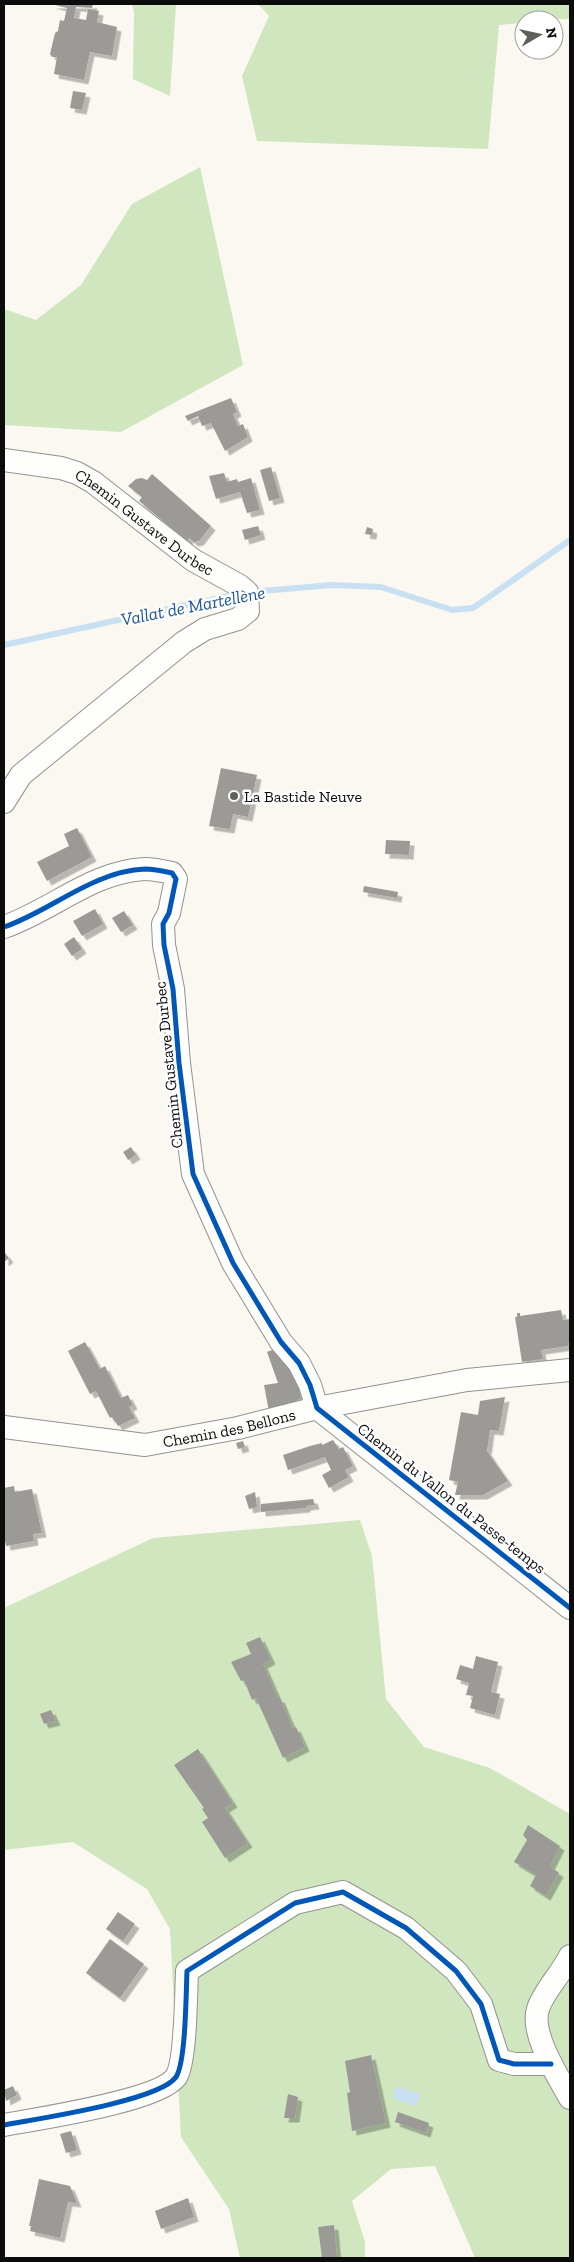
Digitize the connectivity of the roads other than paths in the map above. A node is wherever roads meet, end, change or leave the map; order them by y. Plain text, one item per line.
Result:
1 (4, 460) edge
2 (4, 802) edge
3 (4, 927) edge
4 (570, 1370) edge
5 (317, 1408) junction
6 (4, 1427) edge
7 (570, 1608) edge
8 (570, 1956) edge
9 (551, 2064) junction
10 (570, 2098) edge
11 (4, 2125) edge

1 - 2 street, Chemin Gustave Durbec
3 - 5 street, Chemin Gustave Durbec
4 - 5 street, Chemin des Bellons
5 - 6 street, Chemin des Bellons
5 - 7 street, Chemin du Vallon du Passe-temps
8 - 9 street
9 - 10 street
9 - 11 street

